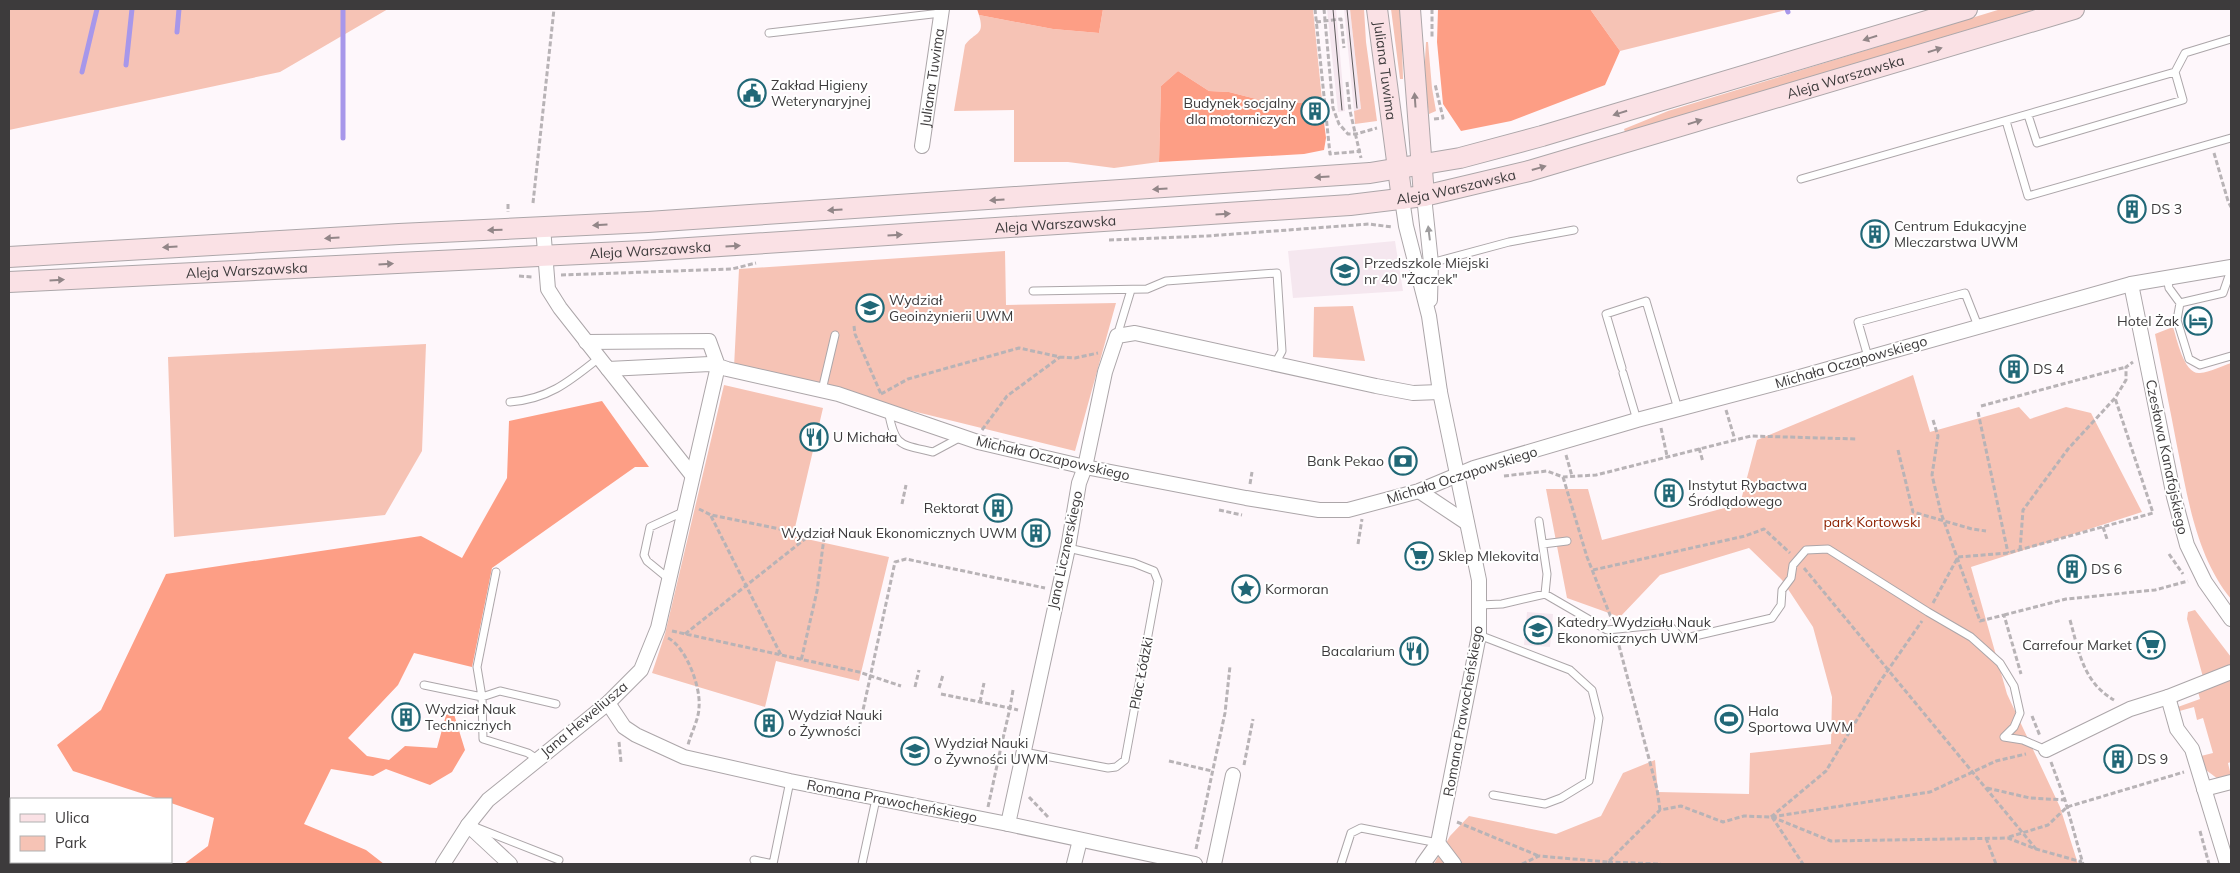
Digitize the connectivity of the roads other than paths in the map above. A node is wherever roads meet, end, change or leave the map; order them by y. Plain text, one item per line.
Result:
1 (1377, 9) edge
2 (1410, 9) edge
3 (1968, 9) edge
4 (2074, 9) edge
5 (941, 11) edge
6 (768, 33) dead end
7 (2231, 39) edge
8 (2175, 72) junction
9 (2028, 115) junction
10 (2006, 121) junction
11 (1418, 130) junction
12 (1385, 131) junction
13 (2231, 138) edge
14 (922, 146) dead end
15 (1447, 160) junction
16 (1421, 166) junction
17 (1366, 167) junction
18 (1400, 169) junction
19 (1801, 179) dead end
20 (1424, 196) junction
21 (1402, 199) junction
22 (543, 227) junction
23 (1574, 230) dead end
24 (544, 256) junction
25 (9, 257) edge
26 (1431, 263) junction
27 (2231, 269) edge
28 (2167, 277) junction
29 (9, 282) edge
30 (2131, 284) junction
31 (1130, 290) junction
32 (1033, 292) dead end
33 (2180, 303) junction
34 (1429, 316) junction
35 (1978, 326) junction
36 (836, 334) dead end
37 (1117, 336) junction
38 (586, 342) junction
39 (2231, 356) edge
40 (1868, 357) junction
41 (599, 358) junction
42 (1275, 364) junction
43 (718, 366) junction
44 (608, 369) junction
45 (822, 390) junction
46 (1440, 392) junction
47 (510, 402) dead end
48 (1678, 409) junction
49 (888, 410) junction
50 (1637, 420) junction
51 (961, 437) junction
52 (1085, 467) junction
53 (1458, 474) junction
54 (692, 475) junction
55 (1419, 491) junction
56 (692, 510) junction
57 (1539, 522) dead end
58 (1467, 523) junction
59 (1567, 541) dead end
60 (1543, 544) junction
61 (1068, 548) junction
62 (496, 572) dead end
63 (669, 579) junction
64 (1545, 594) junction
65 (1480, 605) junction
66 (2231, 619) edge
67 (1479, 635) junction
68 (2231, 672) edge
69 (424, 685) dead end
70 (482, 697) junction
71 (2168, 697) junction
72 (608, 703) junction
73 (556, 704) dead end
74 (2046, 750) joint
75 (1024, 752) junction
76 (537, 759) junction
77 (1237, 775) road end
78 (790, 782) junction
79 (2231, 782) edge
80 (2204, 789) junction
81 (1493, 795) dead end
82 (876, 799) junction
83 (468, 824) junction
84 (1008, 824) junction
85 (1080, 840) junction
86 (1438, 843) junction
87 (1195, 859) edge
88 (559, 860) dead end
89 (754, 860) dead end
90 (443, 864) edge
91 (510, 864) edge
92 (773, 864) edge
93 (862, 864) edge
94 (1074, 864) edge
95 (1214, 864) edge
96 (1341, 864) edge
97 (1422, 864) edge
98 (1454, 864) edge
99 (2227, 864) edge

1 - 12 main road, Juliana Tuwima
11 -> 2 main road, Juliana Tuwima
3 -> 15 main road, Aleja Warszawska
20 -> 4 main road, Aleja Warszawska
5 - 6 lane
5 - 14 street, Juliana Tuwima
7 - 8 lane
8 - 9 lane
8 - 9 lane
9 - 10 lane
10 - 13 lane
10 - 19 lane
11 - 15 main road
11 - 16 main road, Juliana Tuwima
12 - 17 main road, Juliana Tuwima
12 - 18 main road, Juliana Tuwima
15 - 16 main road, Aleja Warszawska
16 - 18 main road, Aleja Warszawska
16 - 20 main road, Juliana Tuwima
17 - 18 main road, Aleja Warszawska
17 -> 22 main road, Aleja Warszawska
18 - 21 main road, Juliana Tuwima
20 - 21 main road, Aleja Warszawska
26 -> 20 street, Romana Prawocheńskiego
24 -> 21 main road, Aleja Warszawska
21 - 34 street, Romana Prawocheńskiego
22 - 24 street
22 -> 25 main road, Aleja Warszawska
23 - 26 lane
29 -> 24 main road, Aleja Warszawska
24 - 38 street
26 - 34 street, Romana Prawocheńskiego
27 - 28 street, Michała Oczapowskiego
27 - 33 lane
28 - 30 street, Michała Oczapowskiego
28 - 33 lane
30 - 35 street, Michała Oczapowskiego
30 - 66 street, Czesława Kanafojskiego
31 - 32 lane
31 - 37 lane
31 - 42 lane
33 - 39 lane
34 - 46 street, Romana Prawocheńskiego
35 - 40 street, Michała Oczapowskiego
35 - 40 lane
36 - 45 lane
37 - 42 street
37 - 52 street, Jana Licznerskiego
38 - 41 street
38 - 43 street
40 - 48 street, Michała Oczapowskiego
41 - 44 street
41 - 47 lane
42 - 46 street
43 - 44 street
43 - 45 street, Michała Oczapowskiego
43 - 54 street, Jana Heweliusza
44 - 54 street
45 - 49 street, Michała Oczapowskiego
46 - 53 street, Romana Prawocheńskiego
48 - 50 street, Michała Oczapowskiego
48 - 50 lane
49 - 51 street, Michała Oczapowskiego
49 - 51 lane
50 - 53 street, Michała Oczapowskiego
51 - 52 street, Michała Oczapowskiego
52 - 55 street, Michała Oczapowskiego
52 - 61 street, Jana Licznerskiego
53 - 55 street, Michała Oczapowskiego
53 - 58 street, Romana Prawocheńskiego
54 - 56 street, Jana Heweliusza
55 - 58 street
56 - 63 street, Jana Heweliusza
56 - 63 lane
57 - 60 lane
58 - 65 street, Romana Prawocheńskiego
59 - 60 lane
60 - 64 lane
61 - 75 street, Jana Licznerskiego
61 - 75 lane, Plac Łódzki
62 - 70 lane
63 - 72 street, Jana Heweliusza
64 - 65 lane
64 - 74 lane
65 - 67 street, Romana Prawocheńskiego
67 - 81 lane
67 - 86 street, Romana Prawocheńskiego
68 - 71 street
69 - 70 lane
70 - 73 lane
70 - 76 lane
71 - 74 street
71 - 80 street
72 - 76 street, Jana Heweliusza
72 - 78 street, Romana Prawocheńskiego
75 - 84 street, Jana Licznerskiego
76 - 83 street, Jana Heweliusza
77 - 95 street
78 - 82 street, Romana Prawocheńskiego
78 - 92 lane
79 - 80 street
80 - 99 street
82 - 84 street, Romana Prawocheńskiego
82 - 93 lane
83 - 88 lane
83 - 90 street, Jana Heweliusza
83 - 91 street
84 - 85 street, Romana Prawocheńskiego
85 - 87 street, Romana Prawocheńskiego
85 - 94 street
86 - 96 lane
86 - 97 street, Romana Prawocheńskiego
86 - 98 street
89 - 92 lane

